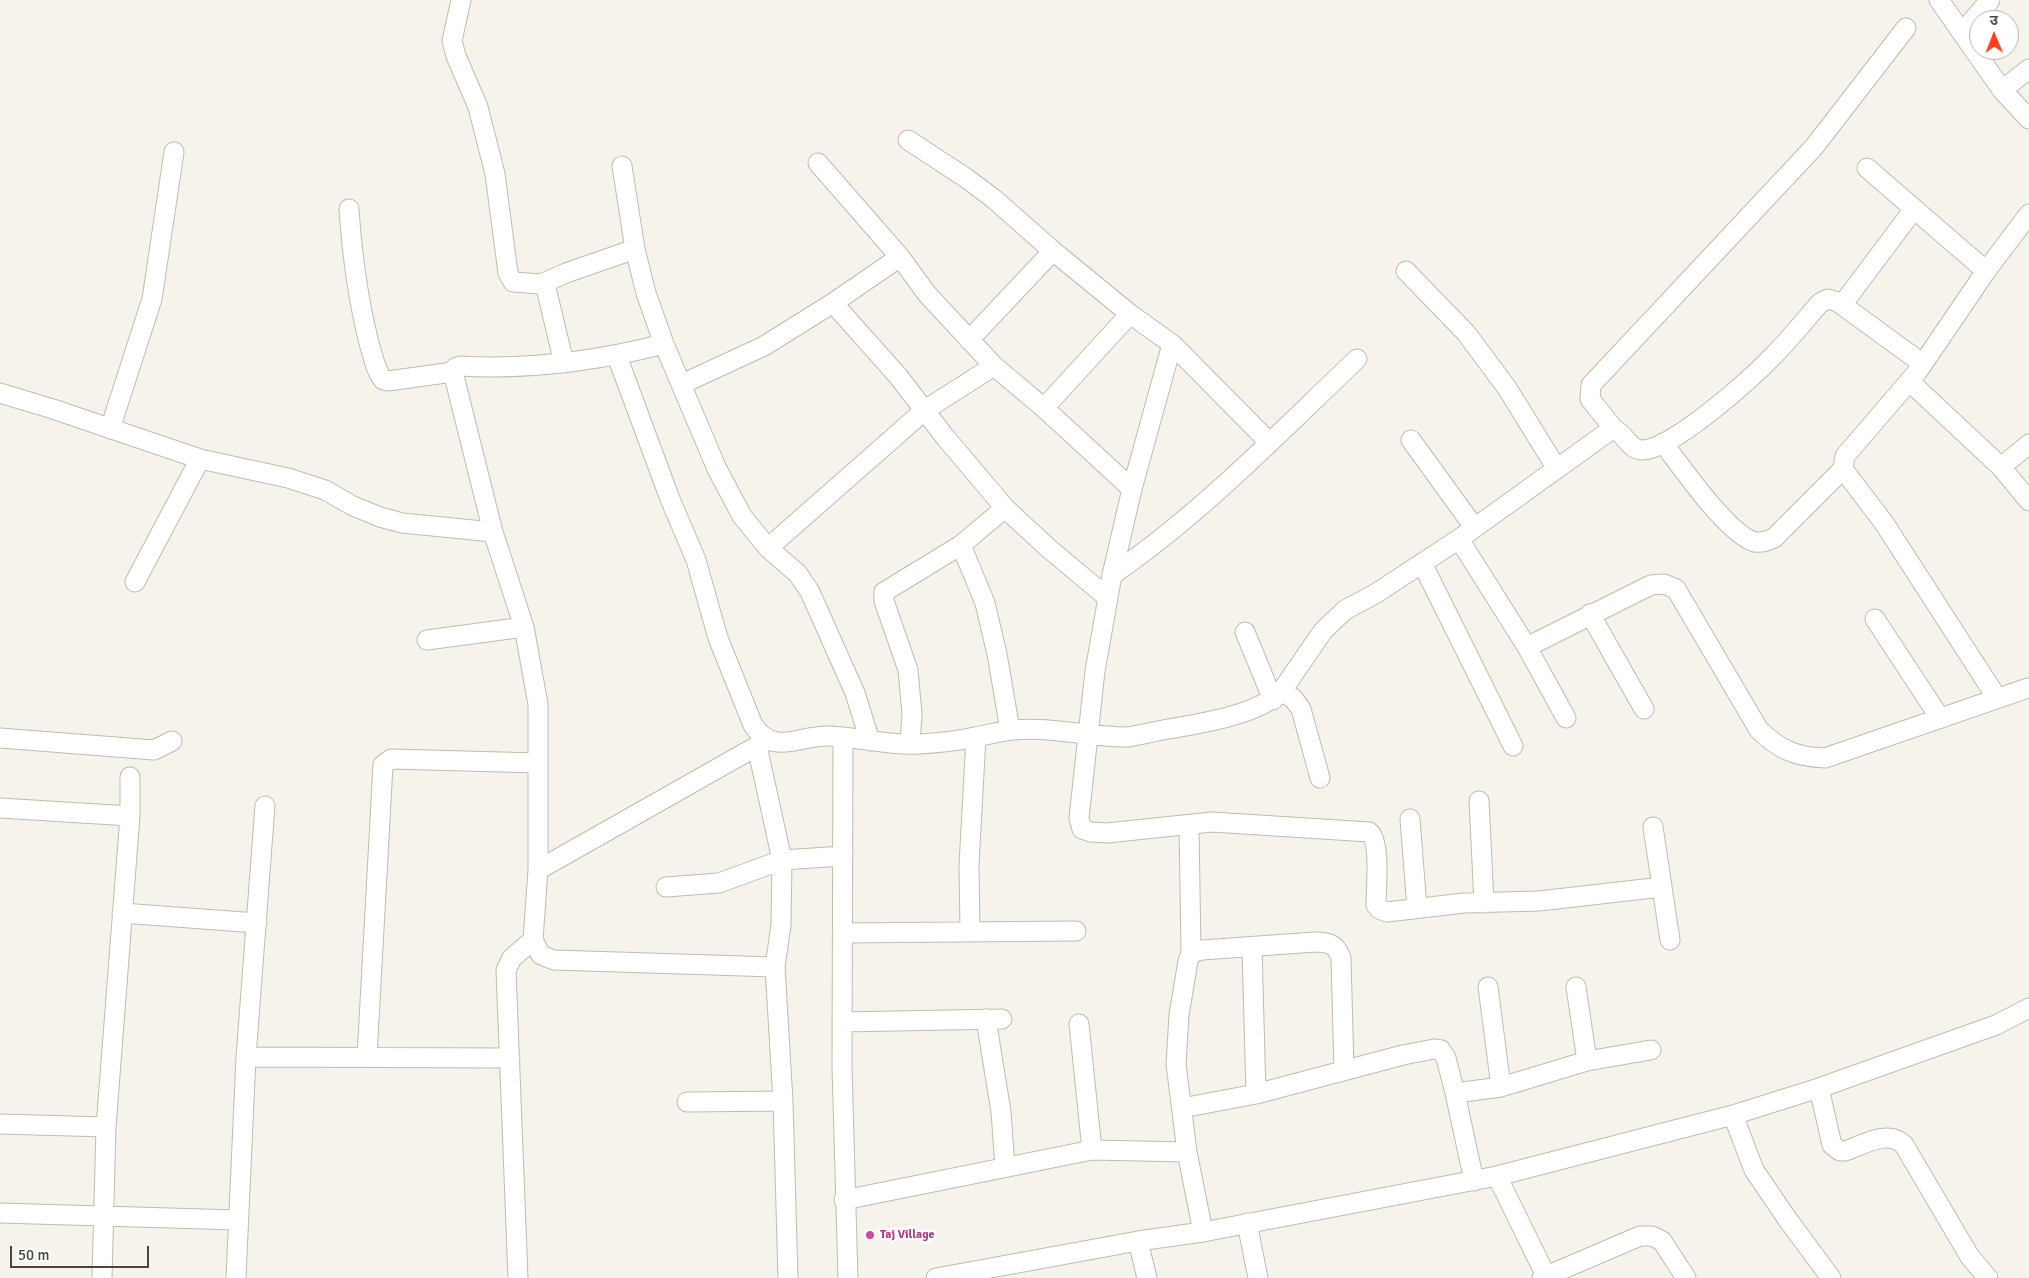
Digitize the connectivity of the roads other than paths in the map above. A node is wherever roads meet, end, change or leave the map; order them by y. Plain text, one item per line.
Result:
1 (461, 0) edge
2 (1939, 0) edge
3 (1990, 0) edge
4 (1906, 28) dead end
5 (1962, 33) junction
6 (2029, 69) edge
7 (2002, 90) junction
8 (2029, 119) edge
9 (908, 140) dead end
10 (174, 152) dead end
11 (818, 162) dead end
12 (622, 166) dead end
13 (1867, 168) dead end
14 (349, 209) dead end
15 (1914, 209) junction
16 (2029, 214) edge
17 (635, 248) junction
18 (1053, 251) junction
19 (900, 257) junction
20 (1406, 270) dead end
21 (1986, 271) junction
22 (541, 284) junction
23 (833, 303) junction
24 (1842, 305) junction
25 (1130, 314) junction
26 (969, 340) junction
27 (664, 344) junction
28 (1172, 344) junction
29 (617, 356) junction
30 (1357, 359) dead end
31 (564, 363) junction
32 (1923, 364) junction
33 (994, 366) junction
34 (453, 372) junction
35 (1909, 381) junction
36 (682, 384) junction
37 (0, 392) edge
38 (1044, 408) junction
39 (925, 410) junction
40 (110, 429) junction
41 (1614, 430) junction
42 (1411, 440) dead end
43 (1269, 442) junction
44 (1663, 443) junction
45 (2029, 444) edge
46 (200, 459) junction
47 (2001, 467) junction
48 (1557, 469) junction
49 (1843, 469) junction
50 (1132, 489) junction
51 (2029, 501) edge
52 (1006, 508) junction
53 (1474, 527) junction
54 (493, 532) junction
55 (1459, 539) junction
56 (962, 545) junction
57 (768, 548) junction
58 (1422, 563) junction
59 (1112, 575) junction
60 (135, 582) dead end
61 (1108, 598) junction
62 (1590, 614) junction
63 (1875, 619) dead end
64 (524, 627) junction
65 (1245, 632) dead end
66 (427, 640) dead end
67 (1527, 647) junction
68 (2029, 689) edge
69 (1277, 696) junction
70 (1997, 698) junction
71 (1644, 709) dead end
72 (1566, 718) dead end
73 (1940, 718) junction
74 (1010, 730) junction
75 (1088, 734) junction
76 (843, 737) junction
77 (0, 738) edge
78 (976, 738) junction
79 (172, 741) dead end
80 (870, 741) junction
81 (762, 743) junction
82 (910, 743) junction
83 (1512, 746) dead end
84 (538, 763) junction
85 (130, 777) dead end
86 (1320, 778) dead end
87 (1479, 801) dead end
88 (265, 806) dead end
89 (0, 808) edge
90 (130, 816) junction
91 (1410, 819) dead end
92 (1189, 825) junction
93 (1653, 827) dead end
94 (843, 856) junction
95 (782, 860) junction
96 (538, 870) junction
97 (666, 887) dead end
98 (1662, 888) junction
99 (1484, 903) junction
100 (1417, 908) junction
101 (122, 913) junction
102 (257, 923) junction
103 (970, 931) junction
104 (1076, 931) dead end
105 (843, 934) junction
106 (533, 940) junction
107 (1670, 940) dead end
108 (1252, 947) junction
109 (1191, 953) junction
110 (776, 967) junction
111 (1488, 987) dead end
112 (1576, 987) dead end
113 (2029, 1008) edge
114 (842, 1022) junction
115 (1079, 1024) dead end
116 (1651, 1050) dead end
117 (246, 1057) junction
118 (367, 1057) junction
119 (510, 1058) junction
120 (1587, 1061) junction
121 (1344, 1070) junction
122 (1501, 1087) junction
123 (1819, 1088) junction
124 (1455, 1093) junction
125 (1256, 1094) junction
126 (783, 1101) junction
127 (687, 1102) dead end
128 (1182, 1108) junction
129 (1733, 1115) junction
130 (0, 1124) edge
131 (106, 1127) junction
132 (1092, 1150) junction
133 (1187, 1152) junction
134 (1005, 1168) junction
135 (1497, 1176) junction
136 (1474, 1181) junction
137 (844, 1200) junction
138 (0, 1213) edge
139 (104, 1215) junction
140 (237, 1220) junction
141 (1247, 1223) junction
142 (1203, 1232) junction
143 (1138, 1241) junction
144 (1545, 1277) edge
145 (102, 1278) edge
146 (236, 1278) edge
147 (518, 1278) edge
148 (788, 1278) edge
149 (848, 1278) edge
150 (936, 1278) edge
151 (1147, 1278) edge
152 (1258, 1278) edge
153 (1686, 1278) edge
154 (1831, 1278) edge
155 (1988, 1278) edge

1 - 22 street
2 - 5 street
3 - 5 street
4 - 41 street
5 - 7 street
6 - 7 street
7 - 8 street
9 - 18 street
10 - 40 street
11 - 19 street
12 - 17 street
13 - 15 street
14 - 34 street
15 - 21 street
15 - 24 street
16 - 21 street
17 - 22 street
17 - 27 street
18 - 25 street
18 - 26 street
19 - 23 street
19 - 26 street
20 - 48 street
21 - 32 street
22 - 31 street
23 - 36 street
23 - 39 street
24 - 32 street
24 - 44 street
25 - 28 street
25 - 38 street
26 - 33 street
27 - 29 street
27 - 36 street
28 - 43 street
28 - 50 street
29 - 31 street
29 - 81 street
30 - 43 street
31 - 34 street
32 - 35 street
33 - 38 street
33 - 39 street
34 - 54 street
35 - 47 street
35 - 49 street
36 - 57 street
37 - 40 street
38 - 50 street
39 - 52 street
39 - 57 street
40 - 46 street
41 - 44 street
41 - 48 street
42 - 53 street
43 - 59 street
44 - 49 street
45 - 47 street
46 - 54 street
46 - 60 street
47 - 51 street
48 - 53 street
49 - 70 street
50 - 59 street
52 - 56 street
52 - 61 street
53 - 55 street
54 - 64 street
55 - 58 street
55 - 67 street
56 - 74 street
56 - 82 street
57 - 80 street
58 - 69 street
58 - 83 street
59 - 61 street
61 - 75 street
62 - 67 street
62 - 71 street
62 - 73 street
63 - 73 street
64 - 66 street
64 - 84 street
65 - 69 street
67 - 72 street
68 - 70 street
69 - 75 street
69 - 86 street
70 - 73 street
74 - 75 street
74 - 78 street
75 - 92 street
76 - 80 street
76 - 81 street
76 - 94 street
77 - 79 street
78 - 82 street
78 - 103 street
80 - 82 street
81 - 95 street
81 - 96 street
84 - 96 street
84 - 118 street
85 - 90 street
87 - 99 street
88 - 102 street
89 - 90 street
90 - 101 street
91 - 100 street
92 - 100 street
92 - 109 street
93 - 98 street
94 - 95 street
94 - 105 street
95 - 97 street
95 - 110 street
96 - 106 street
98 - 99 street
98 - 107 street
99 - 100 street
101 - 102 street
101 - 131 street
102 - 117 street
103 - 104 street
103 - 105 street
105 - 114 street
106 - 110 street
106 - 119 street
108 - 109 street
108 - 121 street
108 - 125 street
109 - 128 street
110 - 126 street
111 - 122 street
112 - 120 street
113 - 123 street
114 - 134 street
114 - 137 street
115 - 132 street
116 - 120 street
117 - 118 street
117 - 140 street
118 - 119 street
119 - 147 street
120 - 122 street
121 - 124 street
121 - 125 street
122 - 124 street
123 - 129 street
123 - 155 street
124 - 136 street
125 - 128 street
126 - 127 street
126 - 148 street
128 - 133 street
129 - 135 street
129 - 154 street
130 - 131 street
131 - 139 street
132 - 133 street
132 - 134 street
133 - 142 street
134 - 137 street
135 - 136 street
135 - 144 street
136 - 141 street
137 - 149 street
138 - 139 street
139 - 140 street
139 - 145 street
140 - 146 street
141 - 142 street
141 - 152 street
142 - 143 street
143 - 150 street
143 - 151 street
144 - 153 street

